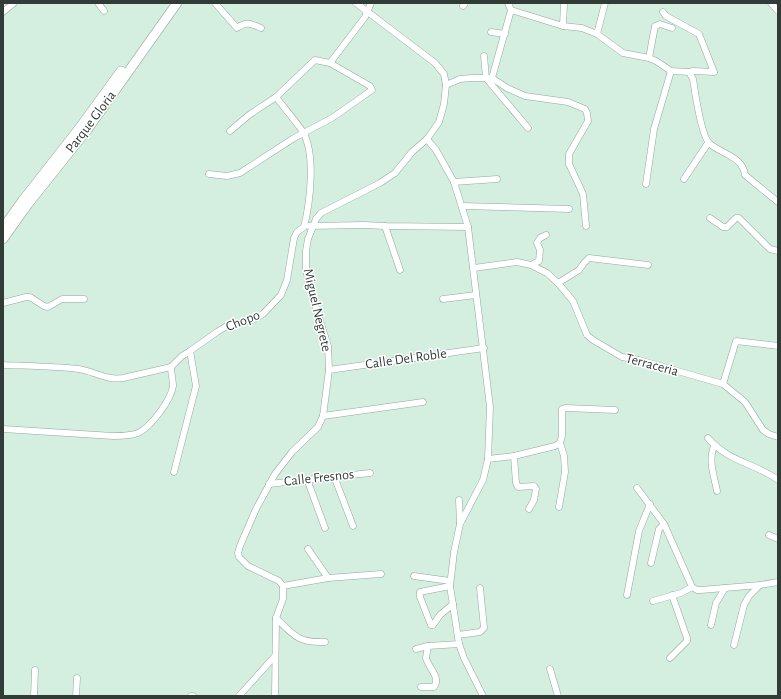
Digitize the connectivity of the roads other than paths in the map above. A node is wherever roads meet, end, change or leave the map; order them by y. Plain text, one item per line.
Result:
1 (14, 3) edge
2 (98, 3) edge
3 (170, 3) edge
4 (177, 3) edge
5 (215, 3) edge
6 (356, 3) edge
7 (371, 3) edge
8 (504, 3) edge
9 (508, 3) edge
10 (564, 3) edge
11 (605, 3) edge
12 (771, 3) edge
13 (511, 10) junction
14 (104, 11) dead end
15 (778, 11) edge
16 (3, 12) edge
17 (367, 12) junction
18 (663, 12) dead end
19 (563, 26) junction
20 (261, 28) dead end
21 (672, 28) dead end
22 (491, 32) dead end
23 (505, 34) junction
24 (597, 34) junction
25 (484, 56) dead end
26 (648, 58) junction
27 (330, 64) junction
28 (671, 71) junction
29 (689, 72) junction
30 (489, 78) junction
31 (446, 85) junction
32 (276, 97) junction
33 (84, 128) junction
34 (528, 128) dead end
35 (230, 131) dead end
36 (303, 133) junction
37 (427, 139) junction
38 (708, 144) junction
39 (209, 174) dead end
40 (497, 179) dead end
41 (684, 179) dead end
42 (454, 182) junction
43 (646, 184) dead end
44 (778, 202) edge
45 (462, 206) junction
46 (569, 209) dead end
47 (710, 218) dead end
48 (313, 226) junction
49 (385, 226) junction
50 (586, 226) dead end
51 (304, 227) junction
52 (468, 227) junction
53 (3, 228) edge
54 (546, 235) dead end
55 (3, 239) edge
56 (778, 251) edge
57 (531, 265) junction
58 (648, 265) dead end
59 (474, 268) junction
60 (400, 270) dead end
61 (558, 283) junction
62 (476, 295) junction
63 (84, 298) dead end
64 (443, 299) dead end
65 (3, 303) edge
66 (778, 346) edge
67 (484, 348) junction
68 (190, 351) junction
69 (3, 365) edge
70 (171, 367) junction
71 (329, 370) junction
72 (723, 384) junction
73 (423, 402) dead end
74 (615, 410) dead end
75 (323, 416) junction
76 (3, 429) edge
77 (778, 437) edge
78 (708, 438) dead end
79 (560, 443) junction
80 (714, 446) junction
81 (514, 456) junction
82 (488, 459) junction
83 (174, 472) dead end
84 (370, 473) dead end
85 (334, 476) junction
86 (307, 479) junction
87 (778, 480) edge
88 (269, 484) junction
89 (637, 488) dead end
90 (717, 490) dead end
91 (459, 500) dead end
92 (650, 504) junction
93 (559, 507) dead end
94 (529, 509) dead end
95 (460, 524) junction
96 (664, 524) junction
97 (353, 526) dead end
98 (325, 528) dead end
99 (769, 535) dead end
100 (778, 539) edge
101 (308, 549) dead end
102 (651, 563) dead end
103 (381, 574) dead end
104 (414, 576) dead end
105 (328, 578) junction
106 (778, 582) edge
107 (450, 584) junction
108 (760, 585) junction
109 (284, 586) junction
110 (692, 587) junction
111 (480, 588) dead end
112 (725, 588) junction
113 (627, 595) dead end
114 (672, 595) junction
115 (653, 601) dead end
116 (453, 604) junction
117 (276, 618) junction
118 (711, 625) dead end
119 (458, 635) junction
120 (325, 642) dead end
121 (459, 644) junction
122 (734, 645) dead end
123 (428, 646) junction
124 (416, 649) dead end
125 (275, 656) junction
126 (670, 658) dead end
127 (550, 669) dead end
128 (35, 670) dead end
129 (78, 678) dead end
130 (422, 687) dead end
131 (245, 693) edge
132 (34, 696) edge
133 (76, 696) edge
134 (239, 696) edge
135 (275, 696) edge
136 (483, 696) edge
137 (558, 696) edge

1 - 16 street
2 - 14 street
3 - 33 main road, Parque Gloria
4 - 33 main road, Parque Gloria
5 - 20 street
6 - 17 street, Miguel Negrete
7 - 17 street
8 - 9 street
9 - 13 street
10 - 19 street
11 - 24 street
12 - 15 street
13 - 19 street
13 - 23 street
17 - 27 street
17 - 31 street, Miguel Negrete
18 - 29 street
19 - 24 street
21 - 26 street
22 - 23 street
23 - 30 street
24 - 26 street
25 - 30 street
26 - 28 street
27 - 32 street
27 - 36 street
28 - 29 street
28 - 43 street
29 - 38 street
30 - 31 street
30 - 34 street
30 - 50 street
31 - 37 street, Miguel Negrete
32 - 35 street
32 - 36 street, Chopo
33 - 53 main road, Parque Gloria
33 - 55 main road, Parque Gloria
36 - 39 street
36 - 51 street, Chopo
37 - 42 street
37 - 48 street, Miguel Negrete
38 - 41 street
38 - 44 street
40 - 42 street
42 - 45 street
45 - 46 street
45 - 52 street
47 - 56 street
48 - 49 street
48 - 51 street
48 - 71 street, Miguel Negrete
49 - 52 street
49 - 60 street
51 - 68 street, Chopo
52 - 59 street
54 - 57 street
57 - 59 street, Terraceria
57 - 61 street, Terraceria
58 - 61 street
59 - 62 street
61 - 72 street, Terraceria
62 - 64 street
62 - 67 street
63 - 65 street
66 - 72 street
67 - 71 street, Calle Del Roble
67 - 82 street
68 - 70 street, Chopo
68 - 83 street
69 - 70 street, Chopo
70 - 76 street
71 - 75 street, Miguel Negrete
72 - 77 street, Terraceria
73 - 75 street
74 - 79 street
75 - 88 street, Miguel Negrete
78 - 80 street
79 - 81 street
79 - 93 street
80 - 87 street
80 - 90 street
81 - 82 street
81 - 94 street
82 - 95 street
84 - 85 street, Calle Fresnos
85 - 86 street, Calle Fresnos
85 - 97 street
86 - 88 street, Calle Fresnos
86 - 98 street
88 - 109 street, Miguel Negrete
89 - 92 street
91 - 95 street
92 - 96 street
92 - 113 street
95 - 107 street
96 - 102 street
96 - 110 street
99 - 100 street
101 - 105 street
103 - 105 street
104 - 107 street
105 - 109 street
106 - 108 street
107 - 116 street
107 - 116 street
108 - 112 street
108 - 122 street
109 - 117 street
110 - 112 street
110 - 114 street
111 - 119 street
112 - 118 street
114 - 115 street
114 - 126 street
116 - 119 street
117 - 120 street
117 - 125 street
119 - 121 street
121 - 123 street
121 - 136 street
123 - 124 street
123 - 130 street
125 - 131 street
125 - 135 street
127 - 137 street
128 - 132 street
129 - 133 street
131 - 134 street

